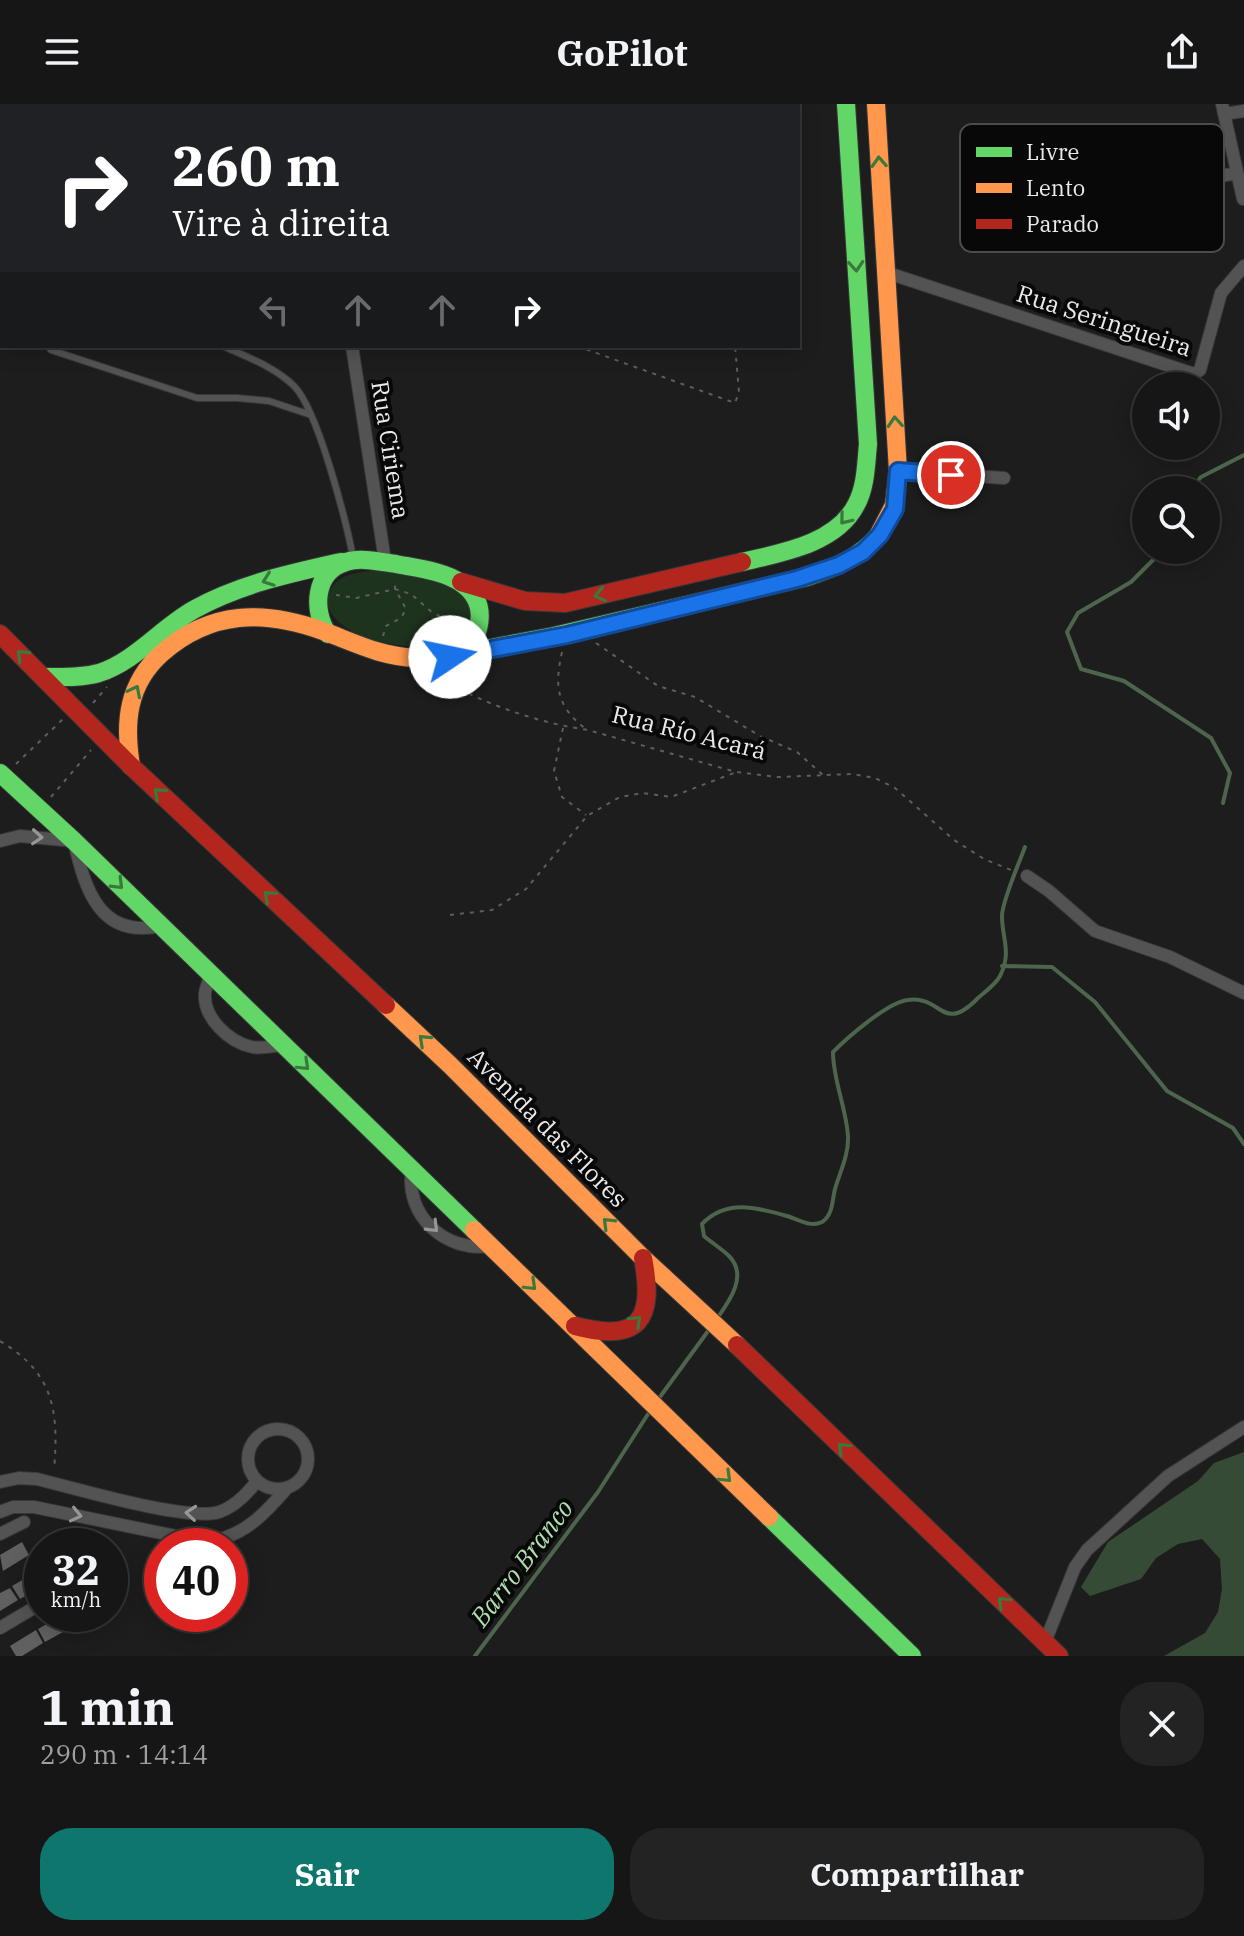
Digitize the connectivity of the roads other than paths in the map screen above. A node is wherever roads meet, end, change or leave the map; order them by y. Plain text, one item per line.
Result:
1 (846, 104) edge
2 (876, 104) edge
3 (1223, 109) edge
4 (1244, 111) edge
5 (1239, 165) edge
6 (1243, 199) edge
7 (1244, 266) edge
8 (885, 272) junction
9 (50, 348) edge
10 (227, 348) edge
11 (352, 348) edge
12 (311, 415) junction
13 (898, 471) junction
14 (1004, 478) dead end
15 (349, 561) junction
16 (389, 562) junction
17 (461, 582) junction
18 (0, 634) edge
19 (328, 634) junction
20 (464, 653) junction
21 (44, 677) junction
22 (131, 766) junction
23 (2, 774) edge
24 (0, 841) edge
25 (74, 841) junction
26 (1027, 876) road end
27 (161, 926) junction
28 (211, 974) junction
29 (1244, 993) edge
30 (283, 1045) junction
31 (412, 1169) junction
32 (491, 1246) junction
33 (643, 1258) junction
34 (572, 1325) junction
35 (1244, 1427) edge
36 (257, 1481) junction
37 (0, 1482) edge
38 (287, 1488) junction
39 (0, 1512) edge
40 (24, 1522) dead end
41 (0, 1534) edge
42 (24, 1614) edge
43 (0, 1628) edge
44 (1045, 1642) junction
45 (912, 1656) edge
46 (1059, 1656) edge

1 -> 17 main road
8 -> 2 main road
3 - 4 street
3 - 5 street
5 - 6 street
7 - 8 street, Rua Seringueira
13 -> 8 main road
9 - 12 lane
10 - 12 lane
11 - 16 street, Rua Ciriema
12 - 15 lane
13 - 14 street
13 - 20 main road
15 - 16 main road
15 - 19 main road
15 -> 21 main road
16 - 17 main road
17 - 20 main road
21 -> 18 main road, Avenida das Flores
19 - 20 main road
22 -> 19 main road
21 - 22 main road, Avenida das Flores
33 -> 22 main road, Avenida das Flores
23 - 25 main road
24 -> 25 street
25 -> 27 main road
25 - 27 street
26 - 29 street
27 - 28 main road
28 - 30 main road
28 - 30 street
30 -> 31 main road
31 - 32 main road
31 -> 32 street
32 -> 34 main road
34 -> 33 main road
44 -> 33 main road, Avenida das Flores
34 -> 45 main road
35 - 44 street
36 -> 37 street
36 - 38 street
36 - 38 street
39 -> 38 street
40 - 41 street
42 - 43 street
44 - 46 main road, Avenida das Flores

